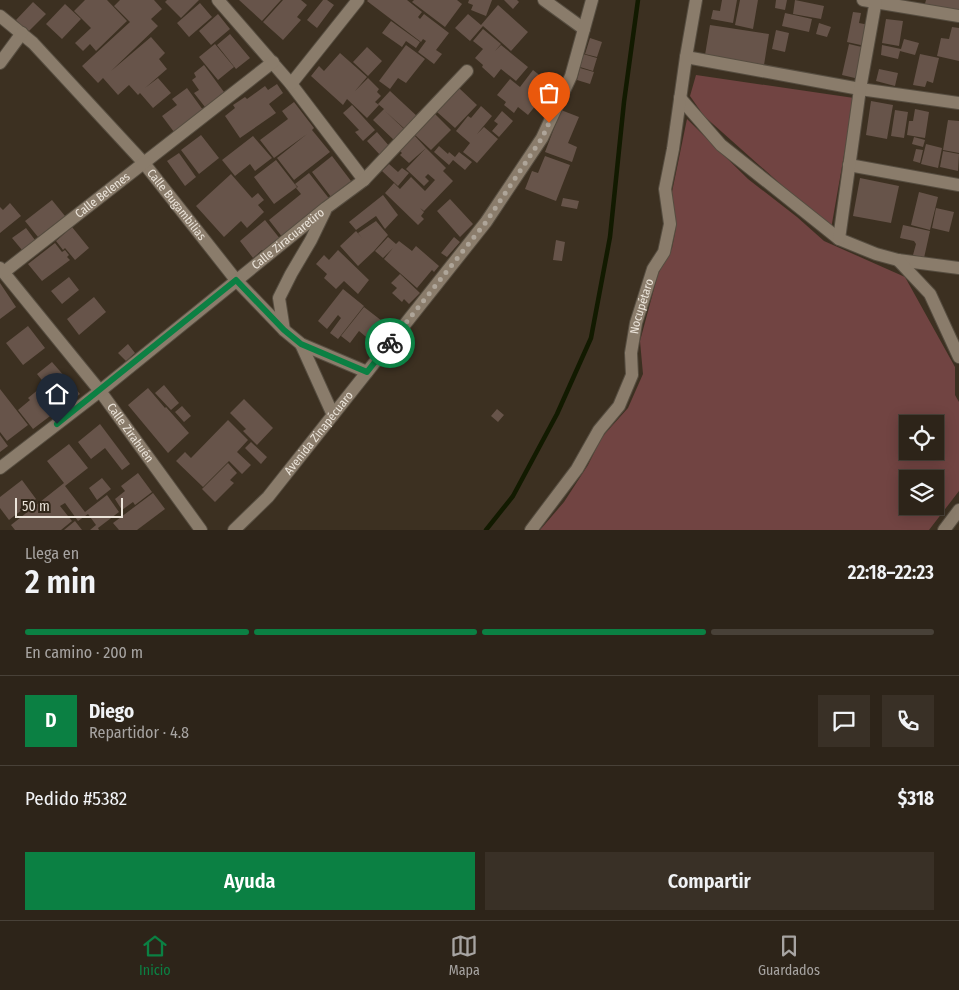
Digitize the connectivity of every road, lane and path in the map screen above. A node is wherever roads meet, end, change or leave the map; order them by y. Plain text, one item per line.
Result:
1 (218, 0) edge
2 (358, 0) edge
3 (592, 0) edge
4 (696, 0) edge
5 (862, 0) edge
6 (546, 1) edge
7 (876, 1) edge
8 (0, 16) edge
9 (959, 16) edge
10 (584, 29) junction
11 (22, 33) junction
12 (686, 57) junction
13 (0, 62) edge
14 (273, 62) junction
15 (467, 71) dead end
16 (291, 84) junction
17 (860, 89) junction
18 (680, 98) junction
19 (959, 103) edge
20 (143, 162) junction
21 (849, 165) junction
22 (364, 180) junction
23 (959, 185) edge
24 (326, 208) junction
25 (839, 239) junction
26 (898, 260) junction
27 (959, 268) edge
28 (2, 270) edge
29 (236, 280) junction
30 (284, 330) junction
31 (301, 344) junction
32 (959, 357) edge
33 (367, 372) junction
34 (100, 391) junction
35 (333, 415) junction
36 (0, 468) edge
37 (959, 510) edge
38 (201, 530) edge
39 (234, 530) edge
40 (531, 530) edge
41 (944, 530) edge

1 - 14 street
2 - 16 street
3 - 10 street, Avenida Zinapécuaro
4 - 12 street, Nocupétaro
5 - 7 street
6 - 10 street
7 - 9 street
7 - 17 street
8 - 11 street, Calle Bugambilias
10 - 33 street, Avenida Zinapécuaro
11 - 13 street
11 - 20 street, Calle Bugambilias
12 - 17 street
12 - 18 street, Nocupétaro
14 - 16 street
14 - 20 street, Calle Belenes
15 - 22 street, Calle Ziracuaretiro
16 - 22 street
17 - 19 street
17 - 21 street
18 - 25 street
18 - 40 street, Nocupétaro
20 - 28 street, Calle Belenes
20 - 29 street, Calle Bugambilias
21 - 23 street
21 - 25 street
22 - 24 street, Calle Ziracuaretiro
24 - 29 street, Calle Ziracuaretiro
24 - 30 street
25 - 26 street
26 - 27 street
26 - 32 street
28 - 34 street, Calle Zirahuén
29 - 30 street, Calle Bugambilias
29 - 34 street, Calle Ziracuaretiro
30 - 31 street, Calle Bugambilias
31 - 33 street, Calle Bugambilias
31 - 35 street
33 - 35 street, Avenida Zinapécuaro
34 - 36 street, Calle Ziracuaretiro
34 - 38 street, Calle Zirahuén
35 - 39 street, Avenida Zinapécuaro
37 - 41 street

